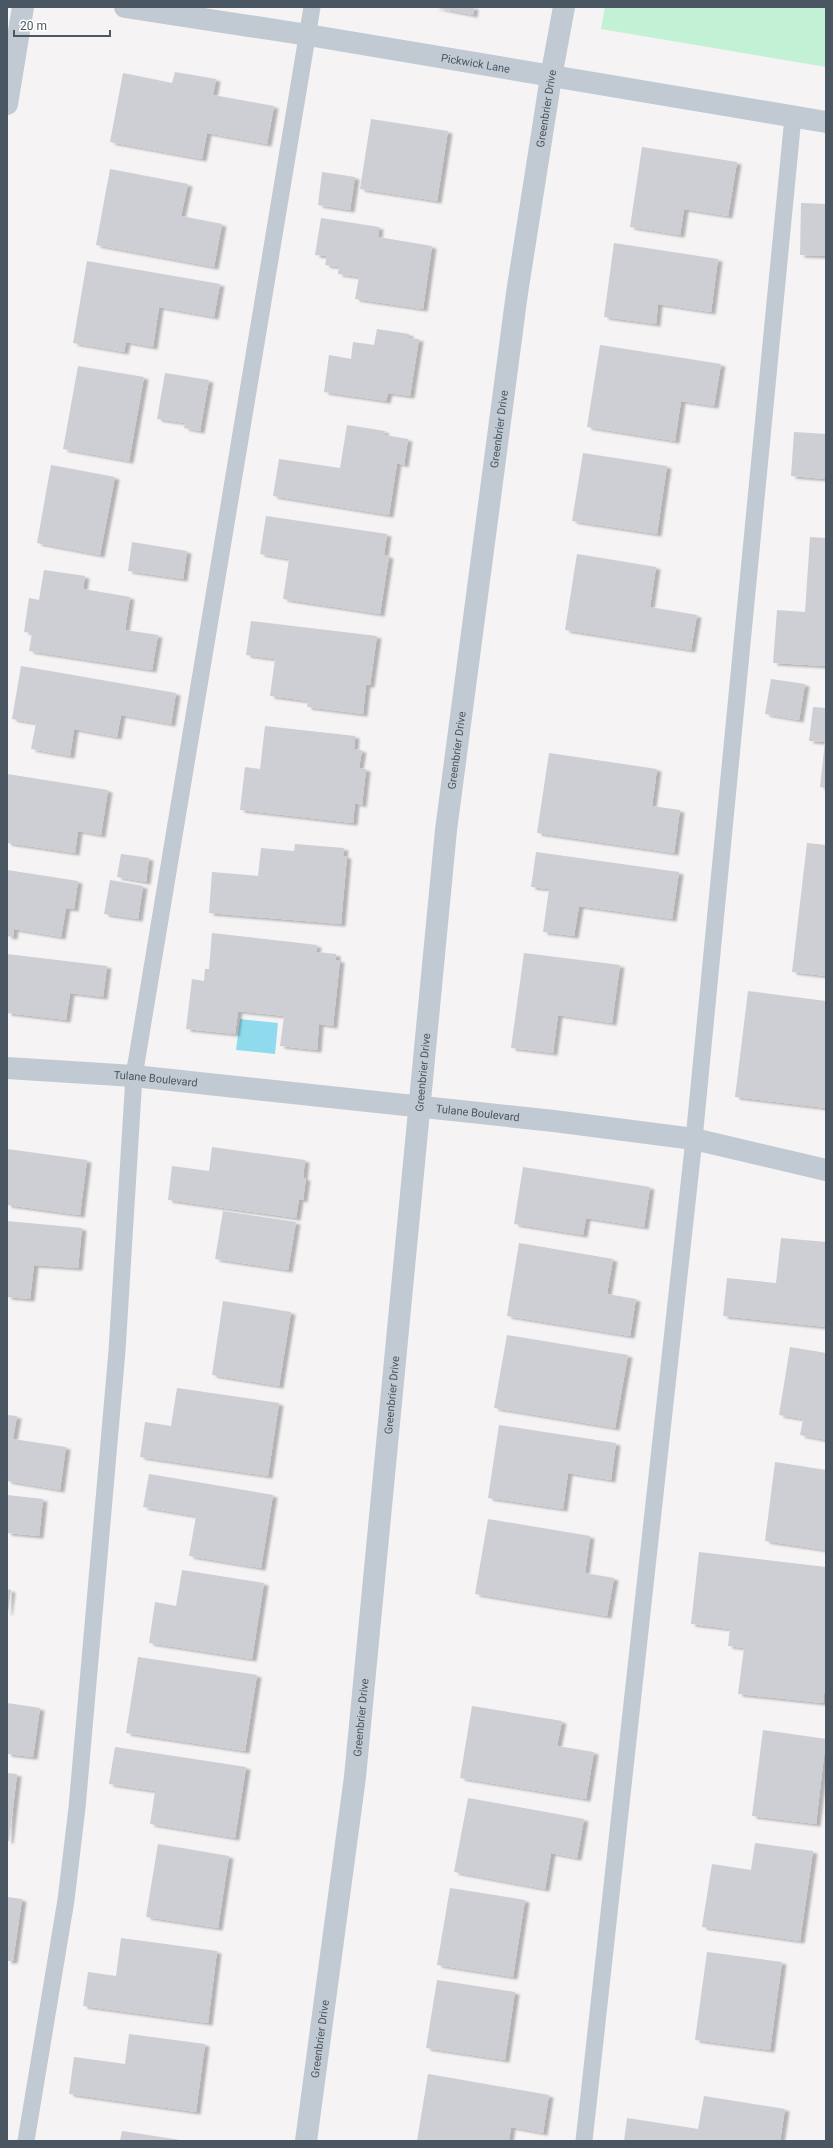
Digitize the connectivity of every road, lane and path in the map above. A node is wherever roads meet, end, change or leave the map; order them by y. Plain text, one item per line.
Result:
1 (23, 7) edge
2 (125, 7) edge
3 (312, 7) edge
4 (564, 7) edge
5 (308, 35) junction
6 (551, 78) junction
7 (7, 104) edge
8 (792, 117) junction
9 (826, 122) edge
10 (7, 1068) edge
11 (134, 1076) junction
12 (418, 1106) junction
13 (694, 1139) junction
14 (826, 1170) edge
15 (26, 2141) edge
16 (306, 2141) edge
17 (584, 2141) edge

1 - 7 street
2 - 5 street, Pickwick Lane
3 - 5 lane
4 - 6 street, Greenbrier Drive
5 - 6 street, Pickwick Lane
5 - 11 lane
6 - 8 street, Pickwick Lane
6 - 12 street, Greenbrier Drive
8 - 9 street, Pickwick Lane
8 - 13 lane
10 - 11 street, Tulane Boulevard
11 - 12 street, Tulane Boulevard
11 - 15 lane
12 - 13 street, Tulane Boulevard
12 - 16 street, Greenbrier Drive
13 - 14 street, Tulane Boulevard
13 - 17 lane

